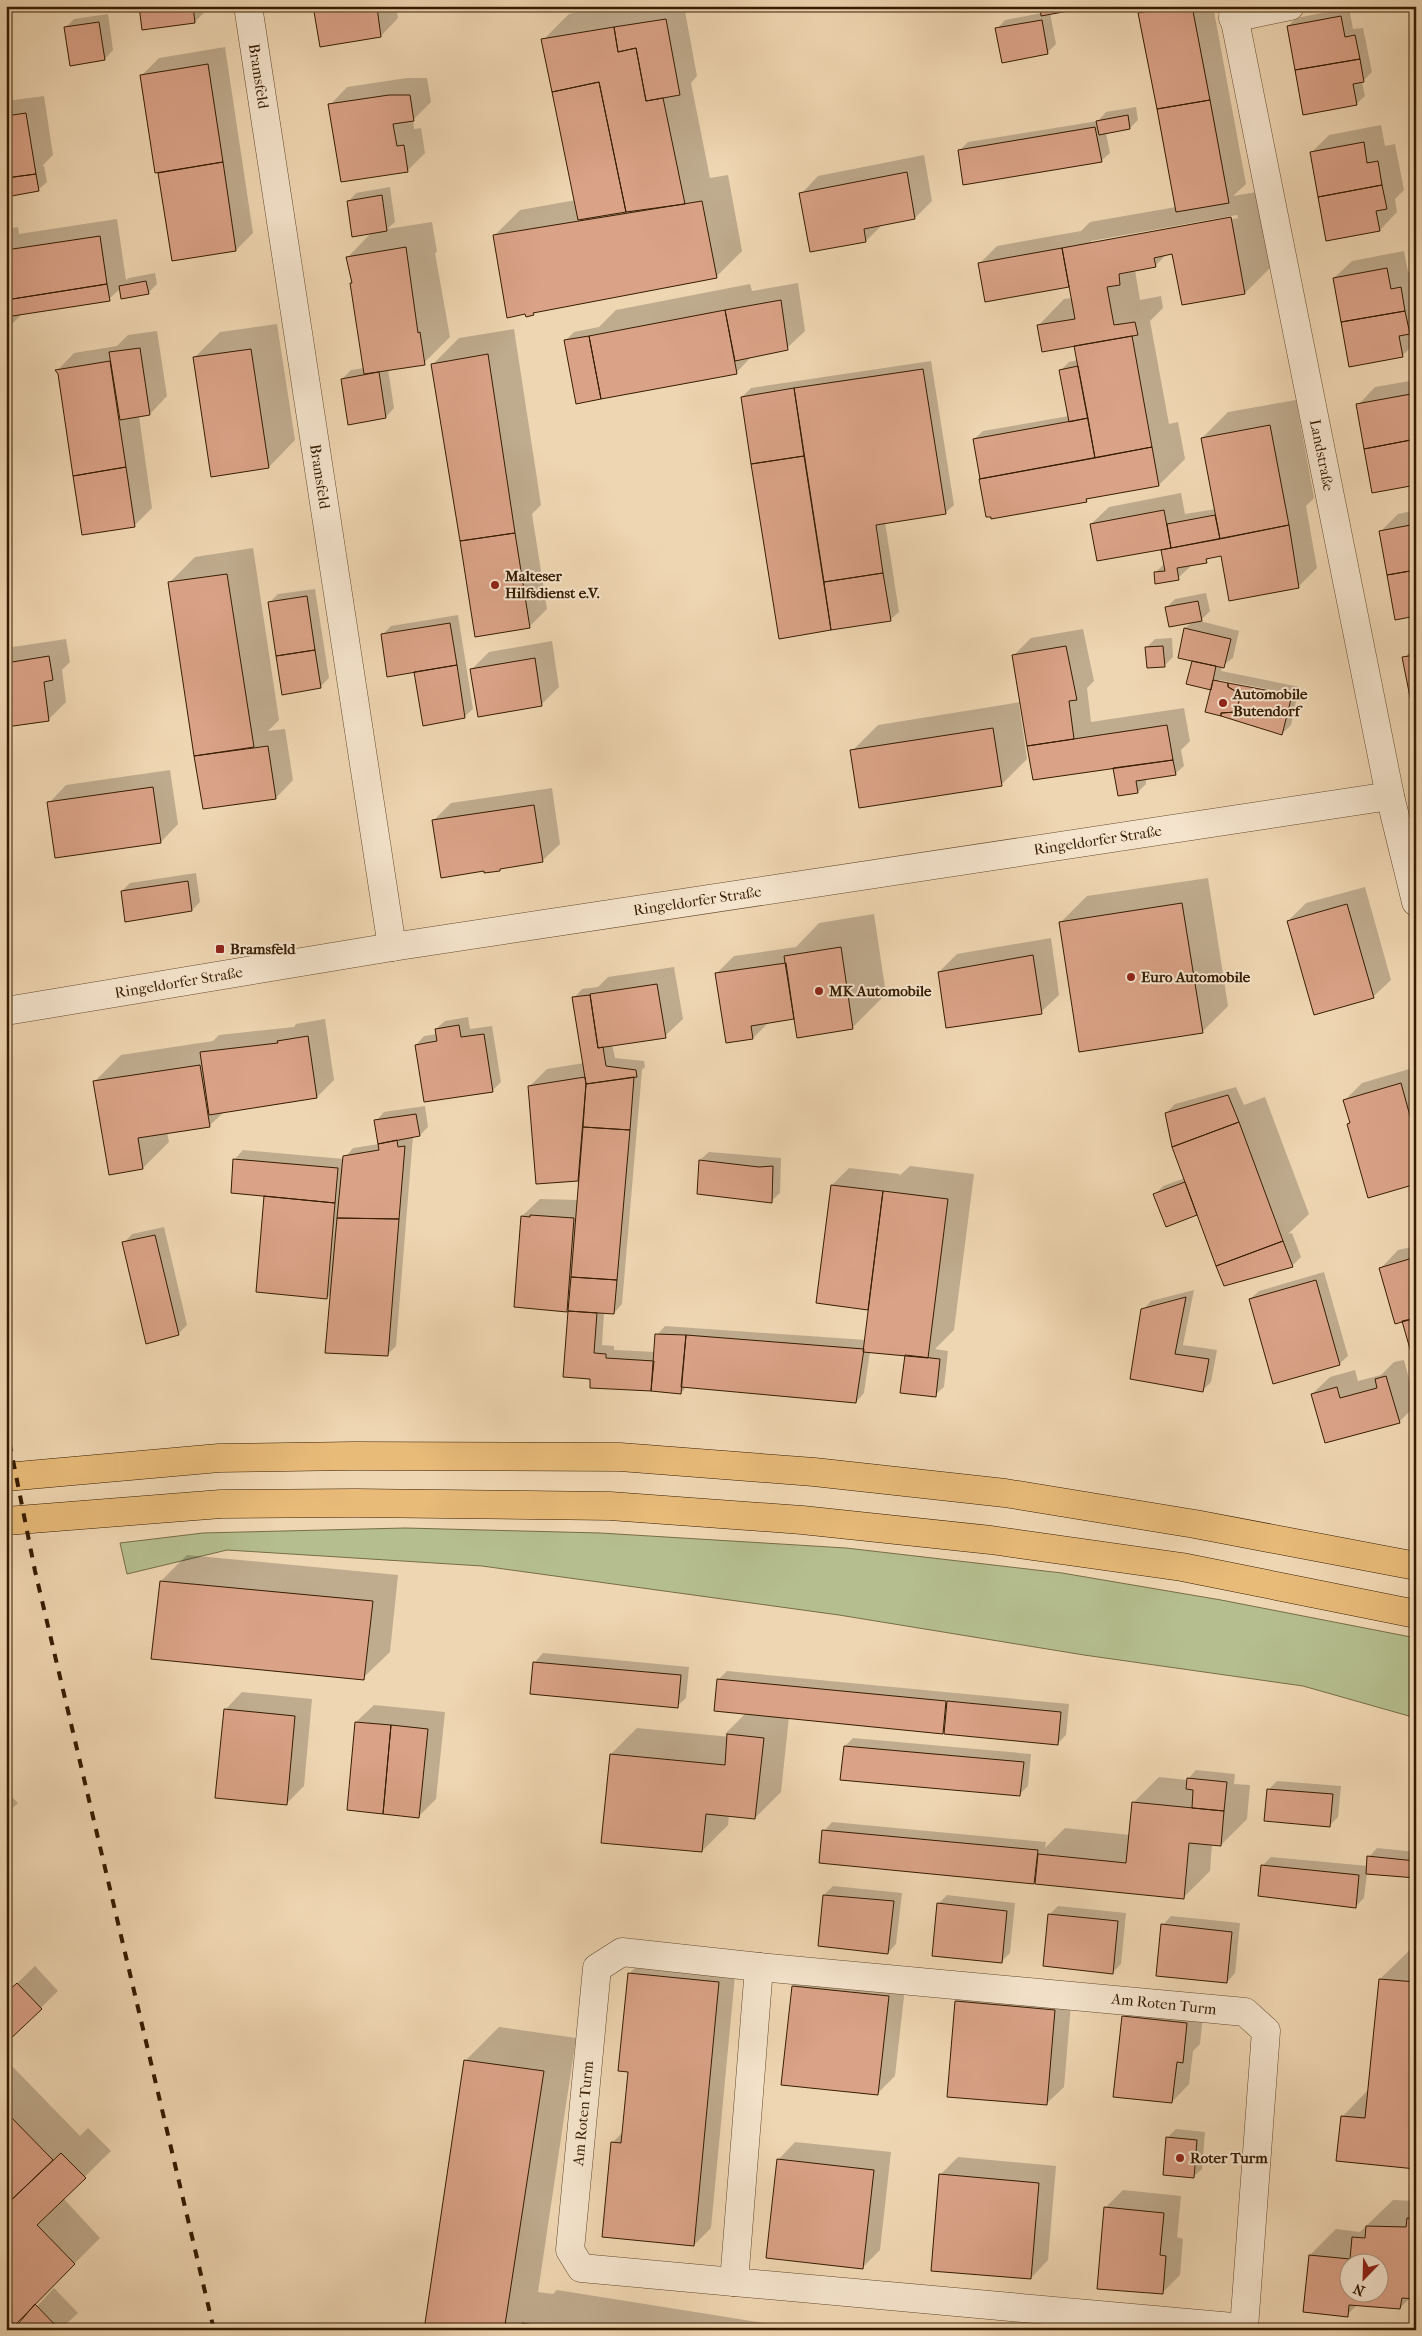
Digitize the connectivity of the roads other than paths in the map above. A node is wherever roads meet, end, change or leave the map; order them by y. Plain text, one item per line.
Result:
1 (248, 6) edge
2 (1290, 6) edge
3 (1233, 12) edge
4 (1390, 796) junction
5 (1416, 902) edge
6 (392, 947) junction
7 (6, 1011) edge
8 (6, 1478) edge
9 (6, 1521) edge
10 (1416, 1566) edge
11 (1416, 1614) edge
12 (759, 1967) junction
13 (734, 2282) junction
14 (1246, 2329) edge

1 - 6 street, Bramsfeld
2 - 3 street
3 - 4 street, Landstraße
4 - 5 street, Landstraße
4 - 6 street, Ringeldorfer Straße
6 - 7 street, Ringeldorfer Straße
8 - 10 highway
9 - 11 highway
12 - 13 street
12 - 13 street, Am Roten Turm
12 - 14 street, Am Roten Turm
13 - 14 street, Am Roten Turm

